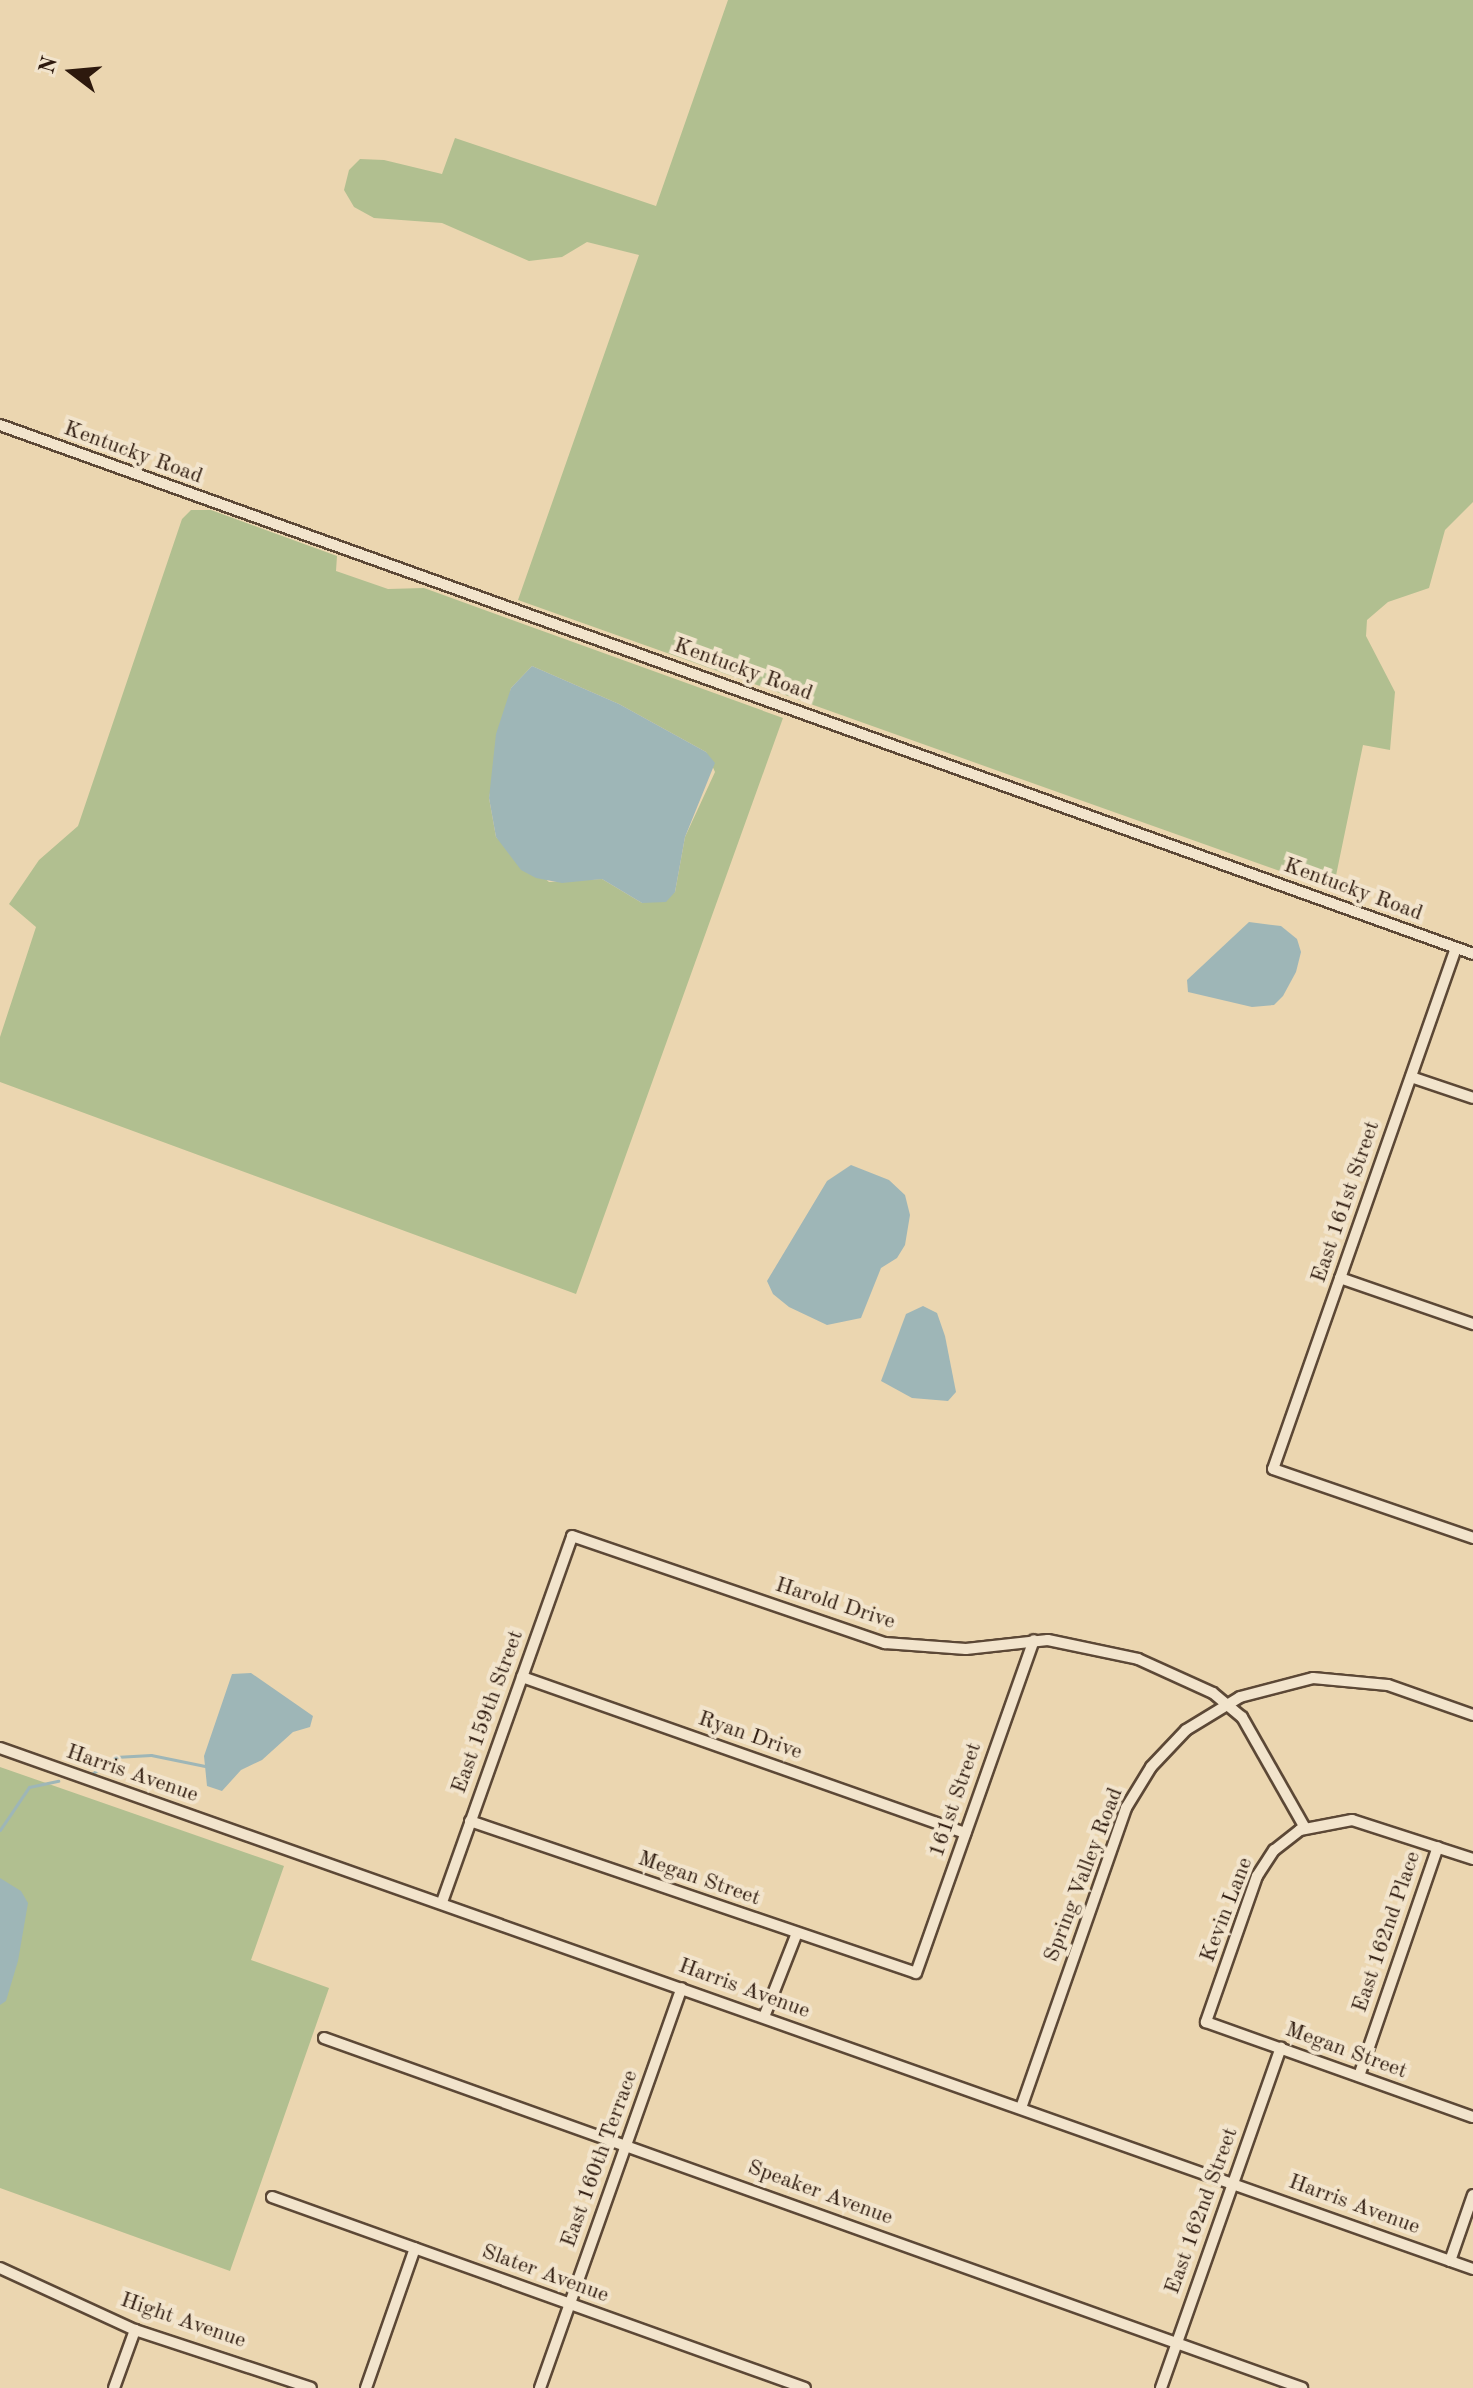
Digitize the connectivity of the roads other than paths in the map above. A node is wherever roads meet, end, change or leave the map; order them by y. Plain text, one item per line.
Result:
1 (0, 425) edge
2 (1456, 948) junction
3 (1473, 954) edge
4 (1411, 1077) junction
5 (1473, 1098) edge
6 (1340, 1278) junction
7 (1473, 1324) edge
8 (572, 1536) joint
9 (1473, 1538) edge
10 (1034, 1640) junction
11 (522, 1677) junction
12 (1227, 1703) junction
13 (1473, 1715) edge
14 (0, 1748) edge
15 (470, 1821) junction
16 (1305, 1828) junction
17 (965, 1833) junction
18 (1438, 1847) junction
19 (1473, 1859) edge
20 (442, 1902) junction
21 (797, 1933) junction
22 (916, 1973) joint
23 (682, 1988) junction
24 (764, 2017) junction
25 (1206, 2022) joint
26 (324, 2038) dead end
27 (1281, 2048) junction
28 (1359, 2076) junction
29 (1021, 2108) junction
30 (1473, 2117) edge
31 (626, 2146) junction
32 (1233, 2183) junction
33 (1473, 2195) edge
34 (272, 2197) dead end
35 (415, 2248) junction
36 (1450, 2261) junction
37 (0, 2268) edge
38 (1473, 2269) edge
39 (569, 2303) junction
40 (135, 2330) junction
41 (1177, 2342) junction
42 (114, 2388) edge
43 (311, 2388) edge
44 (366, 2388) edge
45 (540, 2388) edge
46 (805, 2388) edge
47 (1161, 2388) edge
48 (1302, 2388) edge

1 - 2 street, Kentucky Road
2 - 3 street, Kentucky Road
2 - 4 street, East 161st Street
4 - 5 street
4 - 6 street, East 161st Street
6 - 7 street
6 - 9 street, East 161st Street
8 - 10 street, Harold Drive
8 - 11 street, East 159th Street
10 - 12 street, Harold Drive
10 - 17 street, 161st Street
11 - 15 street, East 159th Street
11 - 17 street, Ryan Drive
12 - 13 street, Spring Valley Road
12 - 16 street
12 - 29 street, Spring Valley Road
14 - 20 street, Harris Avenue
15 - 20 street, East 159th Street
15 - 21 street, Megan Street
16 - 18 street, Kevin Lane
16 - 25 street, Kevin Lane
17 - 22 street, 161st Street
18 - 19 street, Kevin Lane
18 - 28 street, East 162nd Place
20 - 23 street, Harris Avenue
21 - 22 street, Megan Street
21 - 24 street
23 - 24 street, Harris Avenue
23 - 31 street, East 160th Terrace
24 - 29 street, Harris Avenue
25 - 27 street, Megan Street
26 - 31 street, Speaker Avenue
27 - 28 street, Megan Street
27 - 32 street, East 162nd Street
28 - 30 street, Megan Street
29 - 32 street, Harris Avenue
31 - 39 street, East 160th Terrace
31 - 41 street, Speaker Avenue
32 - 36 street, Harris Avenue
32 - 41 street, East 162nd Street
33 - 36 street
34 - 35 street, Slater Avenue
35 - 39 street, Slater Avenue
35 - 44 street
36 - 38 street, Harris Avenue
37 - 40 street, Hight Avenue
39 - 45 street, East 160th Terrace
39 - 46 street, Slater Avenue
40 - 42 street
40 - 43 street, Hight Avenue
41 - 47 street, East 162nd Street
41 - 48 street, Speaker Avenue

